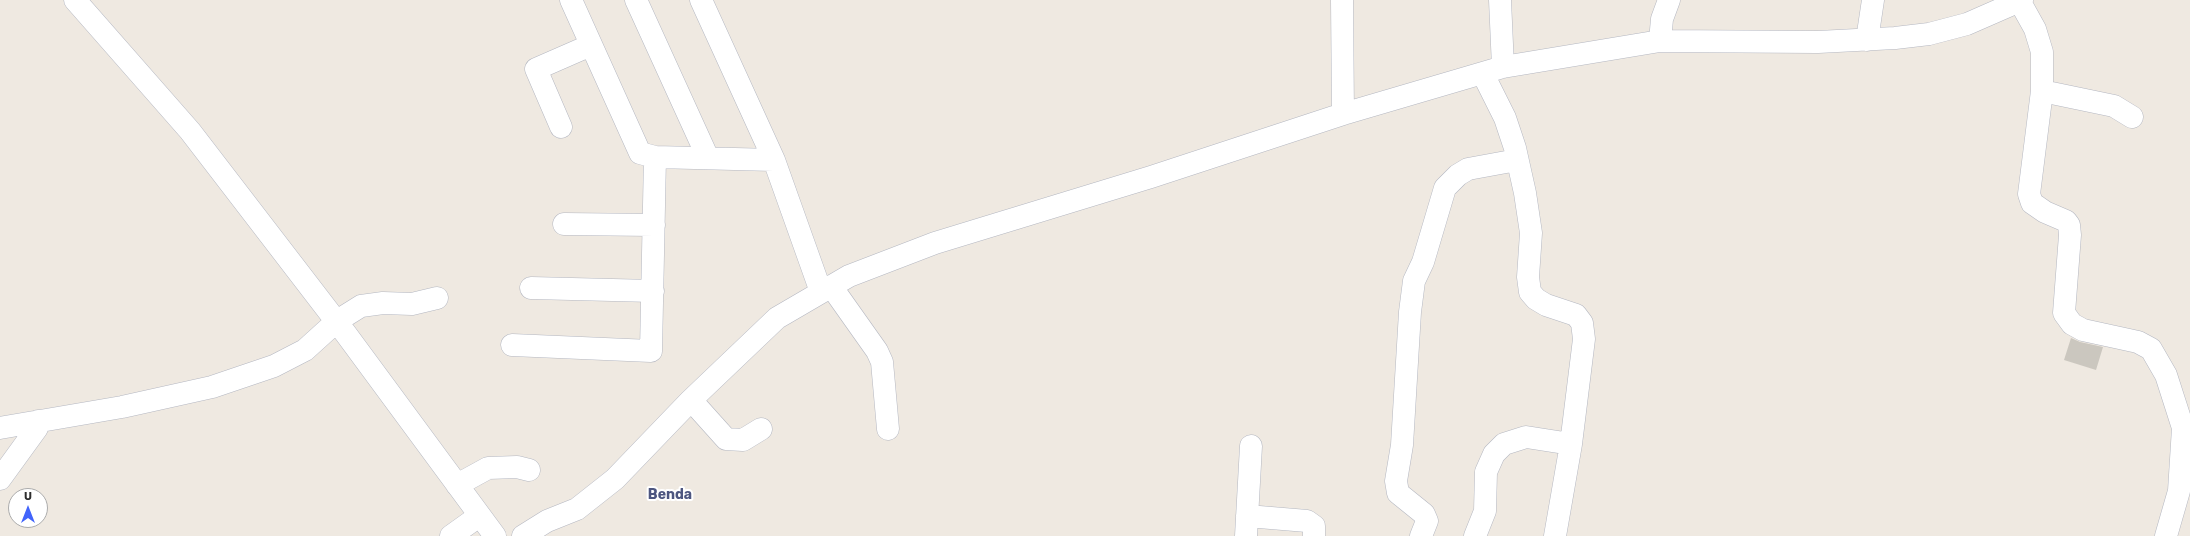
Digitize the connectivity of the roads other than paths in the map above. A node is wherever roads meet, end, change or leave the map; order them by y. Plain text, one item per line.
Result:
1 (75, 0) edge
2 (571, 0) edge
3 (636, 0) edge
4 (701, 0) edge
5 (1342, 0) edge
6 (1500, 0) edge
7 (1669, 0) edge
8 (1873, 0) edge
9 (2021, 1) edge
10 (1660, 40) junction
11 (1867, 40) junction
12 (591, 45) junction
13 (1493, 71) junction
14 (2042, 91) junction
15 (1343, 114) junction
16 (2132, 117) dead end
17 (561, 127) dead end
18 (655, 157) junction
19 (708, 158) junction
20 (774, 160) junction
21 (1517, 160) junction
22 (564, 224) dead end
23 (654, 225) junction
24 (531, 288) dead end
25 (826, 289) junction
26 (653, 291) junction
27 (437, 298) dead end
28 (337, 321) junction
29 (512, 345) dead end
30 (690, 400) junction
31 (38, 421) junction
32 (0, 428) edge
33 (761, 428) dead end
34 (2186, 428) edge
35 (888, 429) dead end
36 (1571, 444) junction
37 (1251, 446) dead end
38 (529, 470) dead end
39 (0, 479) edge
40 (456, 485) junction
41 (479, 516) junction
42 (1246, 526) edge
43 (451, 536) edge
44 (495, 536) edge
45 (522, 536) edge
46 (1314, 536) edge
47 (1421, 536) edge
48 (1475, 536) edge
49 (1555, 536) edge
50 (2166, 536) edge

1 - 28 street
2 - 12 street
3 - 19 street
4 - 20 street
5 - 15 street
6 - 13 street
7 - 10 street
8 - 11 street
9 - 11 street
9 - 14 street
10 - 11 street
10 - 13 street
12 - 17 street
12 - 18 street
13 - 15 street
13 - 21 street
14 - 16 street
14 - 34 street
15 - 25 street
18 - 19 street
18 - 23 street
19 - 20 street
20 - 25 street
21 - 36 street
21 - 47 street
22 - 23 street
23 - 26 street
24 - 26 street
25 - 30 street
25 - 35 street
26 - 29 street
27 - 28 street
28 - 31 street
28 - 40 street
30 - 33 street
30 - 45 street
31 - 32 street
31 - 39 street
34 - 50 street
36 - 48 street
36 - 49 street
37 - 42 street
38 - 40 street
40 - 41 street
41 - 43 street
41 - 44 street
42 - 46 street

